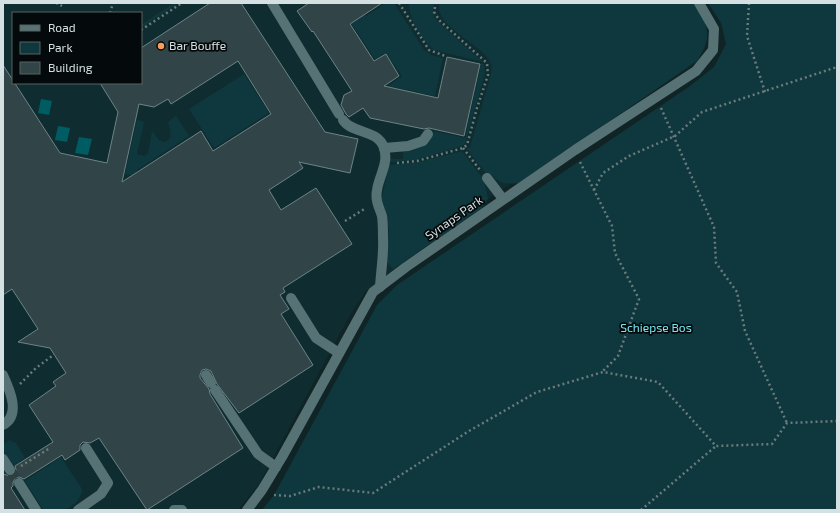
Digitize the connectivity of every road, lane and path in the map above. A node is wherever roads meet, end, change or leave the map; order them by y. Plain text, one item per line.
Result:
1 (56, 3) edge
2 (182, 3) edge
3 (272, 3) edge
4 (399, 3) edge
5 (436, 3) edge
6 (699, 3) edge
7 (749, 3) edge
8 (62, 6) dead end
9 (142, 29) edge
10 (445, 56) dead end
11 (837, 67) edge
12 (765, 92) junction
13 (656, 97) junction
14 (428, 134) dead end
15 (675, 136) junction
16 (384, 148) junction
17 (463, 148) junction
18 (575, 150) junction
19 (385, 165) junction
20 (487, 178) joint
21 (594, 190) junction
22 (503, 199) junction
23 (376, 201) junction
24 (345, 221) dead end
25 (380, 287) junction
26 (291, 298) dead end
27 (340, 353) junction
28 (52, 356) dead end
29 (603, 372) junction
30 (3, 375) edge
31 (211, 383) dead end
32 (10, 397) junction
33 (837, 421) edge
34 (787, 423) junction
35 (3, 425) edge
36 (716, 446) junction
37 (50, 448) dead end
38 (86, 448) dead end
39 (3, 459) edge
40 (276, 467) junction
41 (13, 469) joint
42 (19, 483) tunnel mouth
43 (270, 495) dead end
44 (36, 510) edge
45 (78, 510) edge
46 (174, 510) edge
47 (182, 510) edge
48 (247, 510) edge
49 (641, 510) edge

1 - 8 path
2 - 9 path
3 - 16 street
4 - 10 path
5 - 17 path
6 - 13 street, Synaps Park
7 - 12 path
11 - 12 path
12 - 15 path
13 - 15 path
13 - 18 street, Synaps Park
14 - 16 street
15 - 21 path
15 - 34 path
16 - 19 street
17 - 19 path
17 - 20 path
18 - 21 path
18 - 22 street, Synaps Park
19 - 23 street
20 - 22 street
21 - 29 path
22 - 25 street, Synaps Park
23 - 24 path
23 - 25 street
25 - 27 street, Synaps Park
26 - 27 street
27 - 40 street, Synaps Park
28 - 32 path
29 - 36 path
29 - 43 path
30 - 32 street
31 - 40 street
32 - 35 street
33 - 34 path
34 - 36 path
36 - 49 path
37 - 41 path
38 - 45 street
39 - 41 street
40 - 48 street, Synaps Park
42 - 44 street
46 - 47 street

